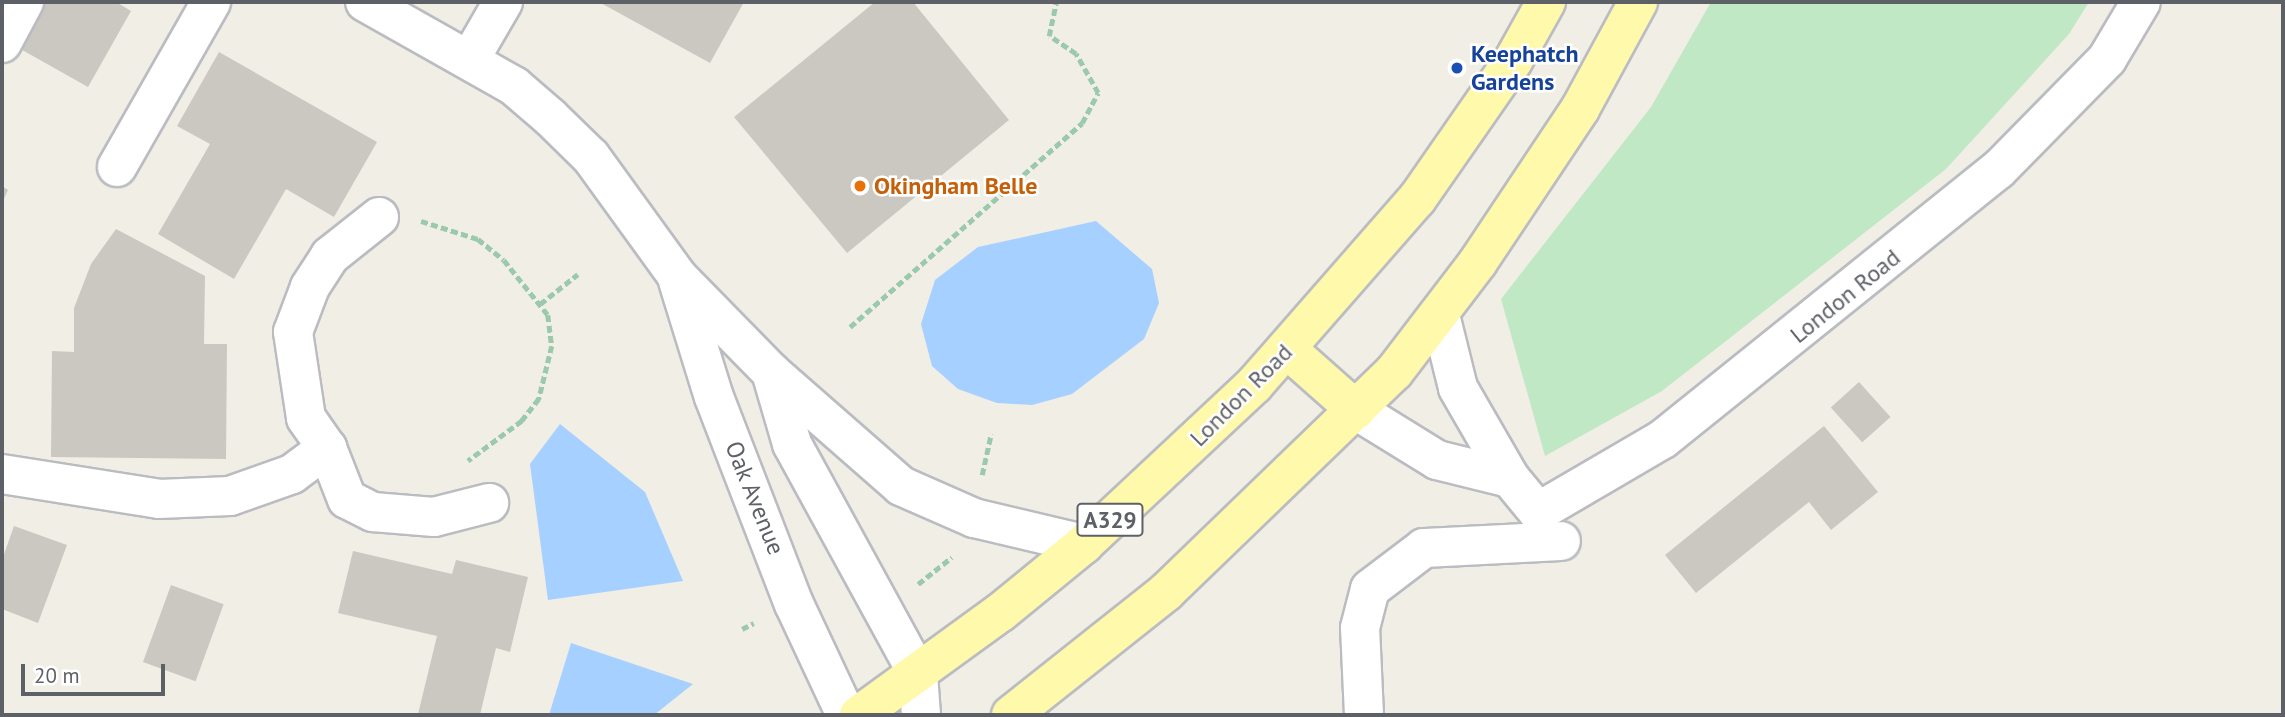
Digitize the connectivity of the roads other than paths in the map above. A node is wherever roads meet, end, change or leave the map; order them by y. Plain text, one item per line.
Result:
1 (24, 2) edge
2 (211, 2) edge
3 (365, 2) edge
4 (502, 2) edge
5 (1546, 2) edge
6 (1638, 2) edge
7 (2141, 2) edge
8 (2, 43) edge
9 (470, 59) junction
10 (117, 167) dead end
11 (379, 217) road end
12 (677, 276) junction
13 (1440, 315) junction
14 (1287, 349) junction
15 (771, 372) junction
16 (1356, 410) junction
17 (327, 447) junction
18 (2, 474) edge
19 (1510, 478) junction
20 (489, 503) dead end
21 (1561, 541) dead end
22 (1084, 544) junction
23 (918, 674) junction
24 (846, 715) edge
25 (859, 715) edge
26 (921, 715) edge
27 (1011, 715) edge
28 (1364, 715) edge

1 - 8 street
2 - 10 street
3 - 9 street, Oak Avenue
4 - 9 street
5 - 14 main road, London Road / A329
6 - 13 main road
7 - 19 street, London Road
9 - 12 street, Oak Avenue
11 - 17 street
12 - 15 street, Oak Avenue
12 - 24 street, Oak Avenue
13 - 16 main road
13 - 19 street, London Road
14 - 16 main road
14 - 22 main road, London Road / A329
15 - 22 street, Oak Avenue
15 - 23 street, Oak Avenue
16 - 19 street
16 - 27 main road
17 - 18 street
17 - 20 street
21 - 28 street
22 - 23 main road, London Road / A329
23 - 25 main road, London Road / A329
23 - 26 street, Oak Avenue

